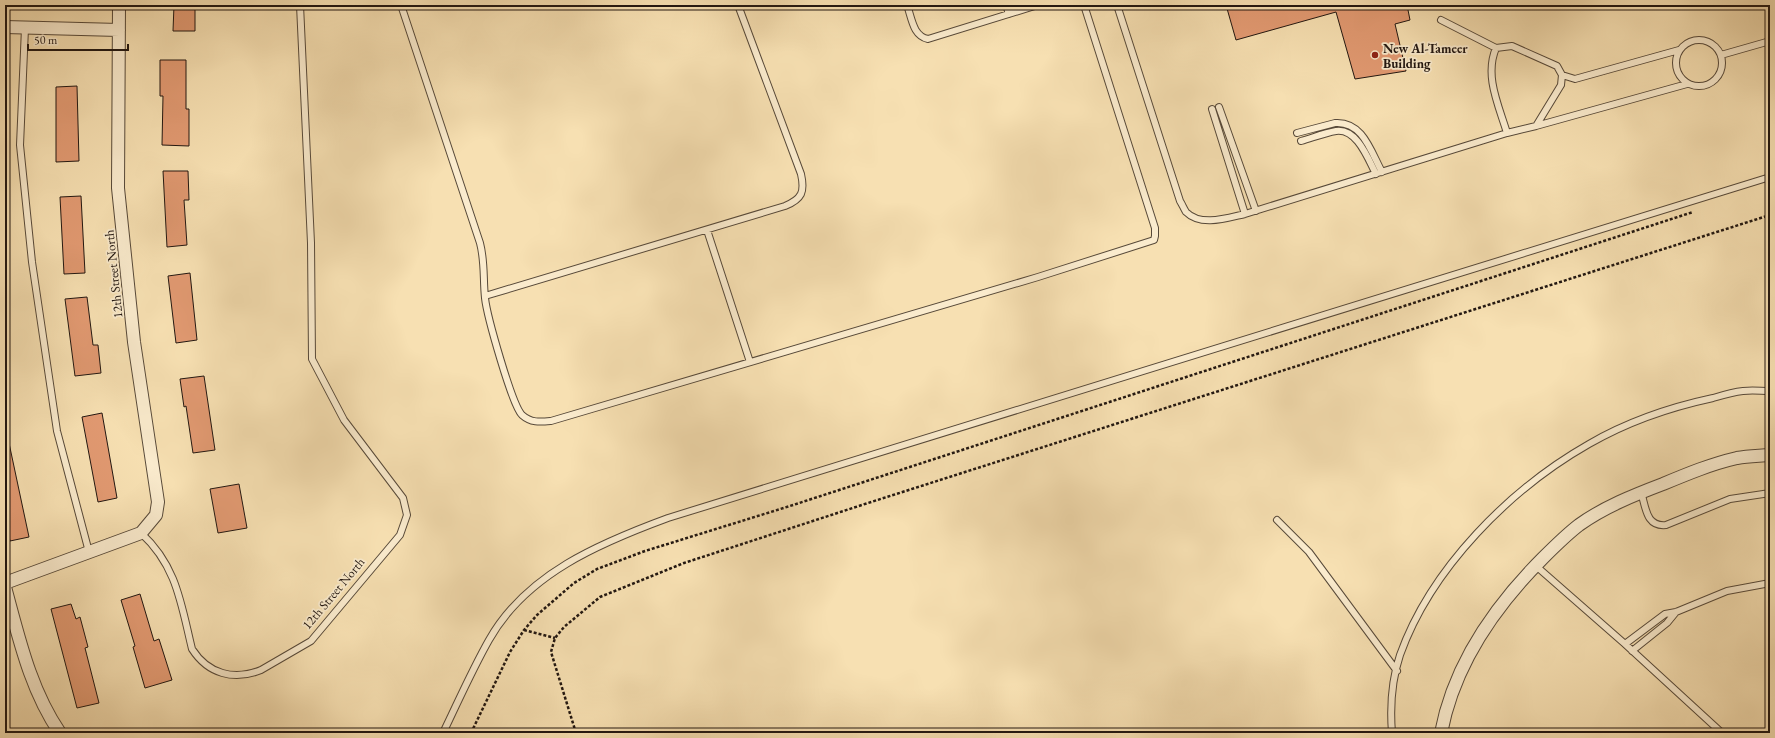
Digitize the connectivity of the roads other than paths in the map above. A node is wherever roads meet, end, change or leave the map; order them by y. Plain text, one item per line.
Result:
1 (119, 5) edge
2 (300, 5) edge
3 (401, 5) edge
4 (738, 5) edge
5 (907, 5) edge
6 (1006, 5) edge
7 (1038, 5) edge
8 (1084, 5) edge
9 (1117, 5) edge
10 (1009, 14) junction
11 (1442, 20) dead end
12 (5, 27) edge
13 (25, 28) junction
14 (119, 30) junction
15 (1770, 41) edge
16 (1496, 48) junction
17 (1679, 50) junction
18 (1720, 55) junction
19 (1562, 75) junction
20 (1687, 84) junction
21 (1219, 107) dead end
22 (1212, 109) dead end
23 (1536, 126) junction
24 (1298, 133) dead end
25 (1507, 133) junction
26 (1301, 141) dead end
27 (1379, 173) junction
28 (1770, 177) edge
29 (1256, 211) junction
30 (1245, 214) junction
31 (707, 230) junction
32 (485, 296) junction
33 (750, 362) junction
34 (1770, 391) edge
35 (1770, 455) edge
36 (1641, 492) junction
37 (1770, 493) edge
38 (1277, 520) dead end
39 (141, 533) junction
40 (89, 552) junction
41 (1536, 566) junction
42 (5, 583) edge
43 (1770, 583) edge
44 (5, 587) edge
45 (1676, 612) junction
46 (1625, 644) junction
47 (1632, 651) junction
48 (1397, 671) junction
49 (60, 733) edge
50 (443, 733) edge
51 (1392, 733) edge
52 (1441, 733) edge
53 (1722, 733) edge

1 - 14 street, 12th Street North
2 - 39 lane, 12th Street North
3 - 32 lane
4 - 31 lane
5 - 10 lane
6 - 10 lane
7 - 10 lane
8 - 33 lane
9 - 30 lane
11 - 16 lane
12 - 13 street
13 - 14 street
13 - 40 lane
14 - 39 street, 12th Street North
15 - 18 lane
16 - 19 lane
16 - 25 lane
17 - 18 lane
17 - 19 lane
17 - 20 lane
18 - 20 lane
19 - 23 lane
20 - 23 lane
21 - 29 lane
22 - 30 lane
23 - 25 lane
24 - 27 lane
25 - 27 lane
26 - 27 lane
27 - 29 lane
28 - 50 lane
29 - 30 lane
31 - 32 lane
31 - 33 lane
32 - 33 lane
34 - 48 lane
35 - 36 street
36 - 37 lane
36 - 41 street
38 - 48 lane
39 - 40 street
40 - 42 street
41 - 46 lane
41 - 52 street
43 - 45 lane
44 - 49 street
45 - 46 lane
45 - 47 lane
46 - 47 lane
47 - 53 lane
48 - 51 lane

